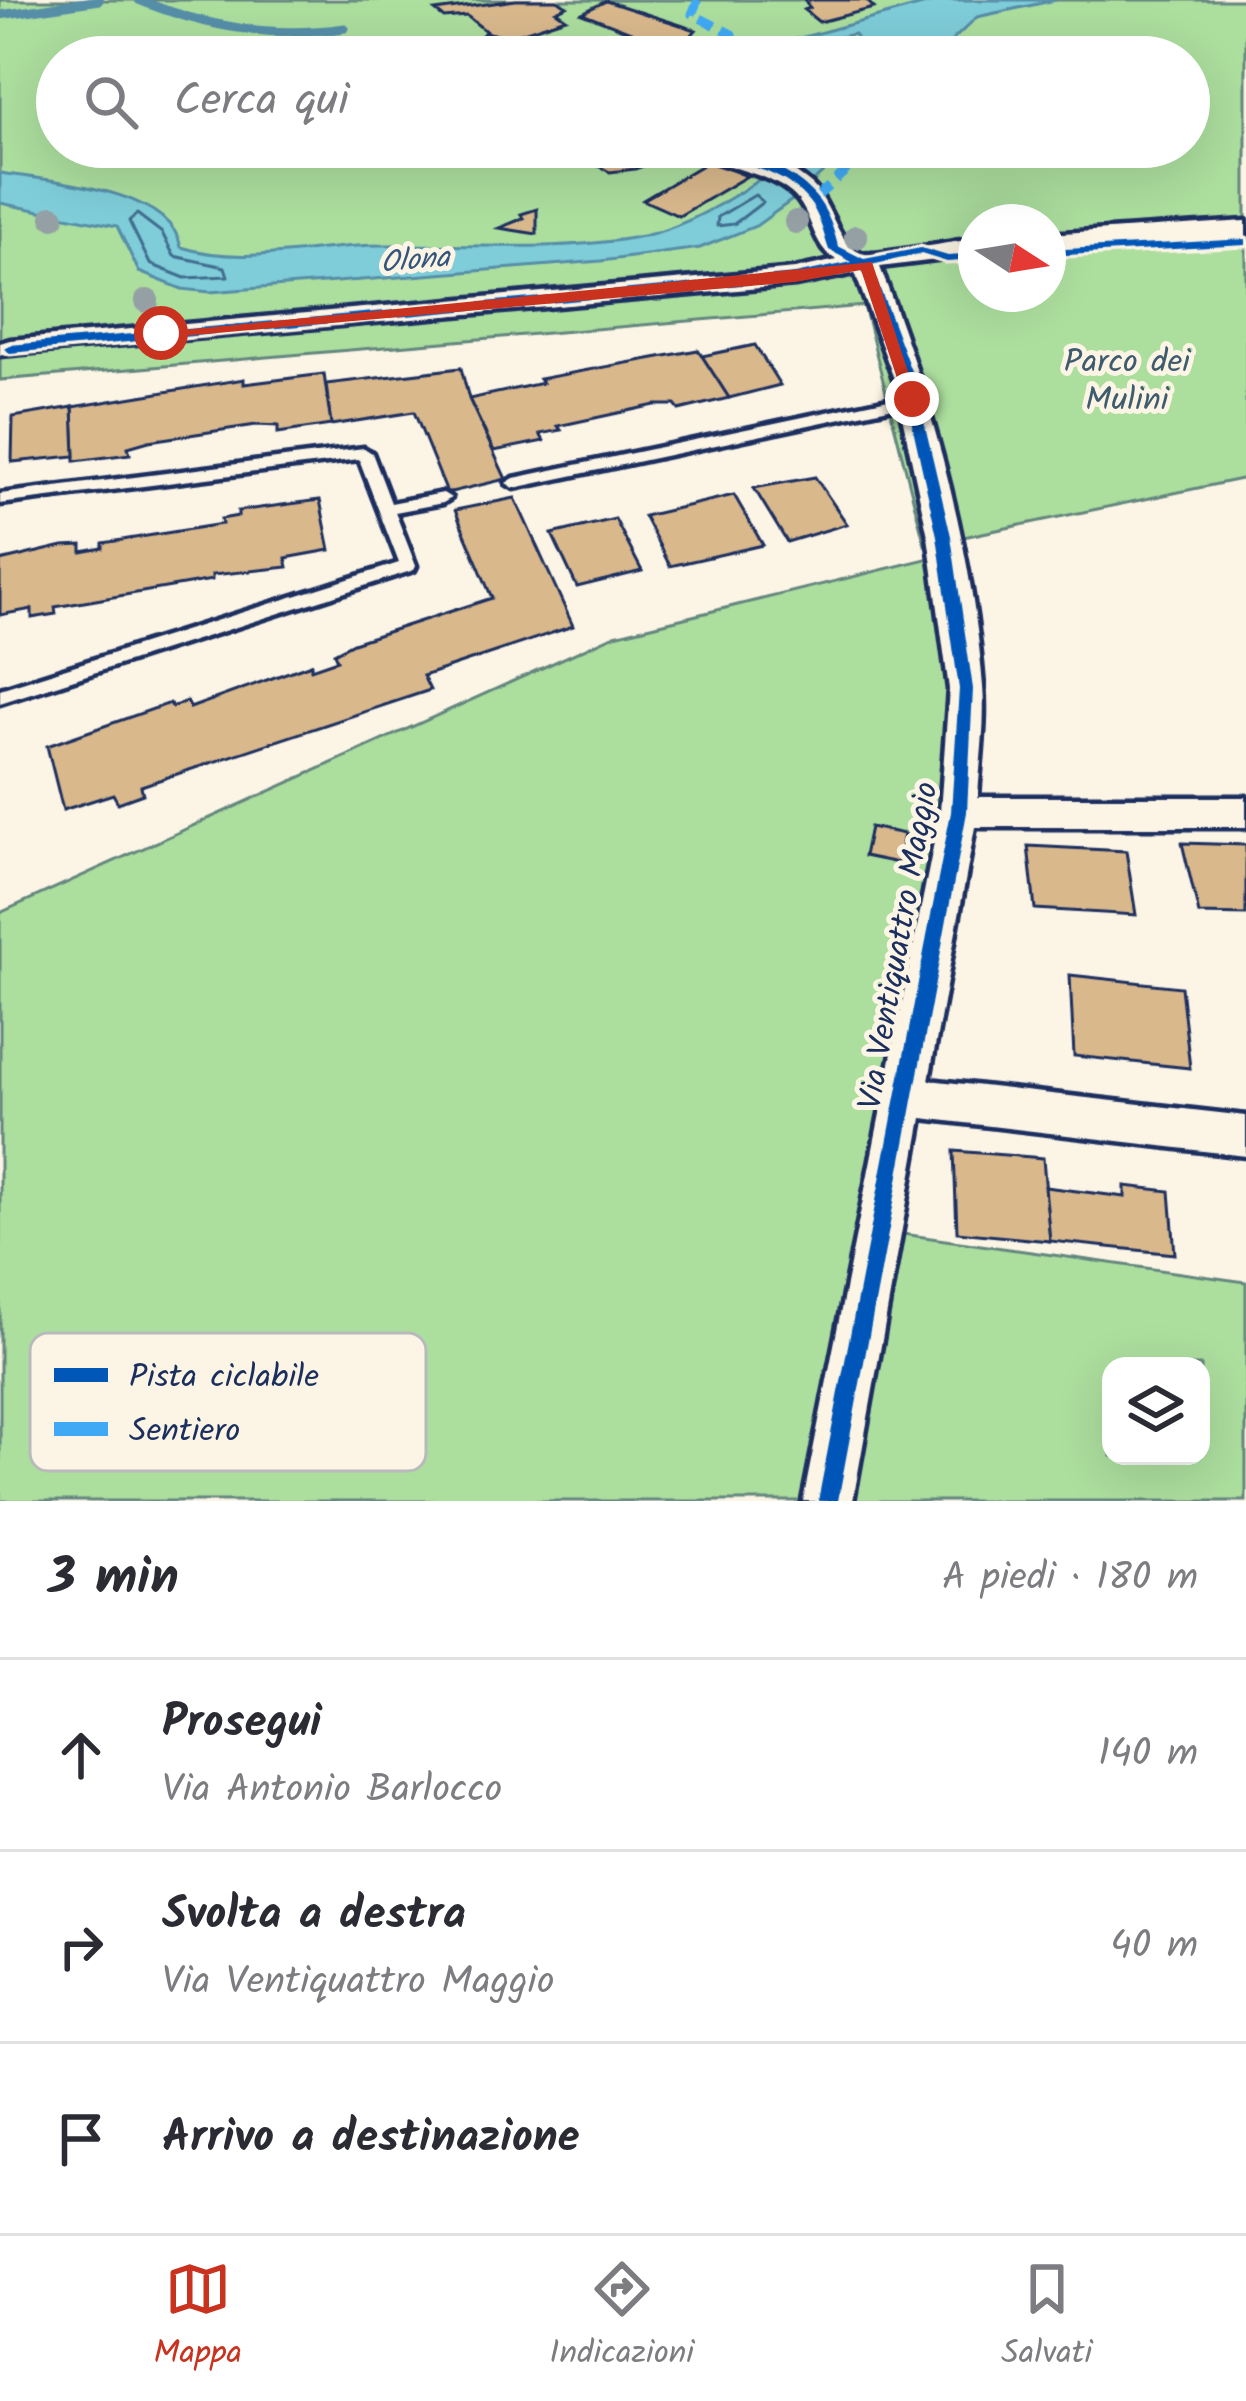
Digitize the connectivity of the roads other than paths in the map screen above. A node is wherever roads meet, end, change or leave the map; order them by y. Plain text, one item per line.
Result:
1 (765, 168) edge
2 (1246, 229) edge
3 (1066, 241) edge
4 (958, 248) edge
5 (866, 265) junction
6 (3, 342) edge
7 (912, 399) junction
8 (514, 483) dead end
9 (443, 498) dead end
10 (0, 499) edge
11 (386, 509) junction
12 (0, 696) edge
13 (958, 812) junction
14 (1246, 812) edge
15 (904, 1097) junction
16 (1246, 1136) edge
17 (829, 1501) edge

1 - 5 street
2 - 3 street
4 - 5 street
5 - 6 street
5 - 7 street, Via Ventiquattro Maggio
7 - 8 lane
7 - 13 street, Via Ventiquattro Maggio
9 - 11 lane
10 - 11 lane
11 - 12 lane
13 - 14 street
13 - 15 street, Via Ventiquattro Maggio
15 - 16 street
15 - 17 street, Via Ventiquattro Maggio

